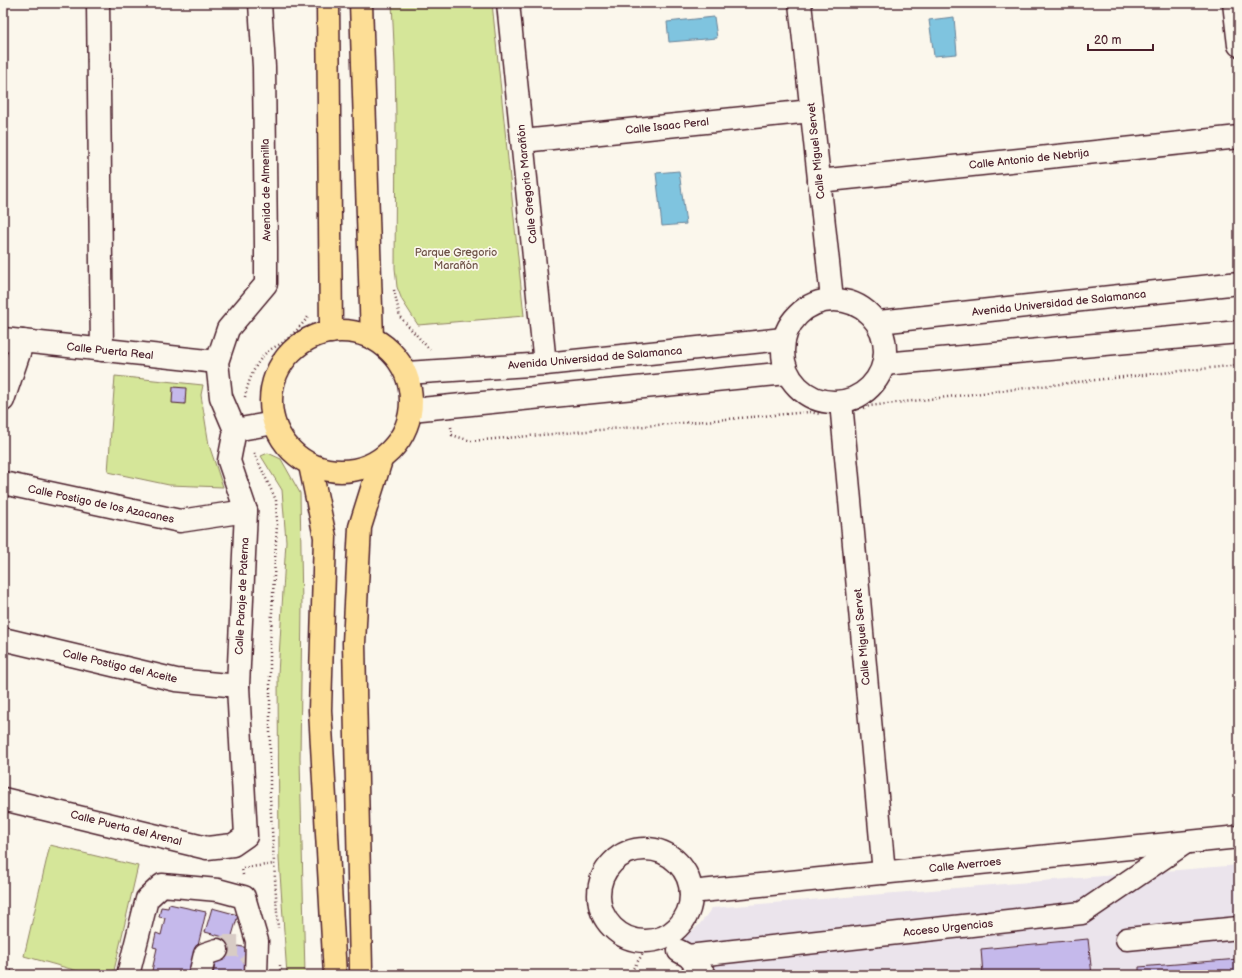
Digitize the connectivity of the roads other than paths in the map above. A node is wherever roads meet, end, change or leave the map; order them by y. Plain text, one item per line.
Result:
1 (98, 3) edge
2 (260, 3) edge
3 (328, 3) edge
4 (361, 3) edge
5 (508, 3) edge
6 (800, 3) edge
7 (1234, 3) edge
8 (1239, 45) edge
9 (811, 111) junction
10 (1239, 137) edge
11 (523, 141) junction
12 (819, 181) junction
13 (1239, 283) edge
14 (832, 299) junction
15 (879, 322) junction
16 (331, 332) junction
17 (1239, 332) edge
18 (372, 338) junction
19 (783, 339) junction
20 (13, 340) edge
21 (102, 350) junction
22 (217, 362) junction
23 (544, 364) junction
24 (884, 364) junction
25 (406, 373) junction
26 (787, 373) junction
27 (3, 400) edge
28 (841, 402) junction
29 (411, 410) junction
30 (274, 423) junction
31 (238, 429) junction
32 (380, 460) junction
33 (310, 465) junction
34 (3, 483) edge
35 (246, 511) junction
36 (3, 639) edge
37 (238, 686) junction
38 (3, 799) edge
39 (246, 836) joint
40 (1239, 837) edge
41 (1186, 842) junction
42 (884, 873) junction
43 (690, 892) junction
44 (1239, 928) edge
45 (1127, 939) dead end
46 (655, 940) junction
47 (217, 950) tunnel mouth
48 (688, 956) junction
49 (128, 975) edge
50 (200, 975) edge
51 (256, 975) edge
52 (335, 975) edge
53 (362, 975) edge
54 (705, 975) edge

1 - 21 street
2 - 22 street, Avenida de Almenilla
3 - 16 main road
4 - 18 main road
5 - 11 street, Calle Gregorio Marañón
6 - 9 street, Calle Miguel Servet
7 - 8 street
9 - 11 street, Calle Isaac Peral
9 - 12 street, Calle Miguel Servet
10 - 12 street, Calle Antonio de Nebrija
11 - 23 street, Calle Gregorio Marañón
12 - 14 street, Calle Miguel Servet
13 - 15 street, Avenida Universidad de Salamanca
14 - 15 street
14 - 19 street
15 - 24 street
16 - 18 main road
16 - 30 main road
17 - 24 street
18 - 25 main road
19 - 23 street, Avenida Universidad de Salamanca
19 - 26 street
20 - 21 street, Calle Puerta Real
20 - 27 street
21 - 22 street, Calle Puerta Real
22 - 31 street
23 - 25 street, Avenida Universidad de Salamanca
24 - 28 street
25 - 29 main road
26 - 28 street
26 - 29 street
28 - 42 street, Calle Miguel Servet
29 - 32 main road
30 - 31 street
30 - 33 main road
31 - 35 street, Calle Paraje de Paterna
32 - 33 main road
32 - 53 main road
33 - 52 main road
34 - 35 street, Calle Postigo de los Azacanes
35 - 37 street, Calle Paraje de Paterna
36 - 37 street, Calle Postigo del Aceite
37 - 39 street, Calle Paraje de Paterna
38 - 39 street, Calle Puerta del Arenal
40 - 41 street, Calle Averroes
41 - 42 street, Calle Averroes
41 - 48 street, Acceso Urgencias
42 - 43 street, Calle Averroes
43 - 46 street
43 - 46 street
44 - 45 street
46 - 48 street
47 - 50 street
48 - 54 street
49 - 51 street

